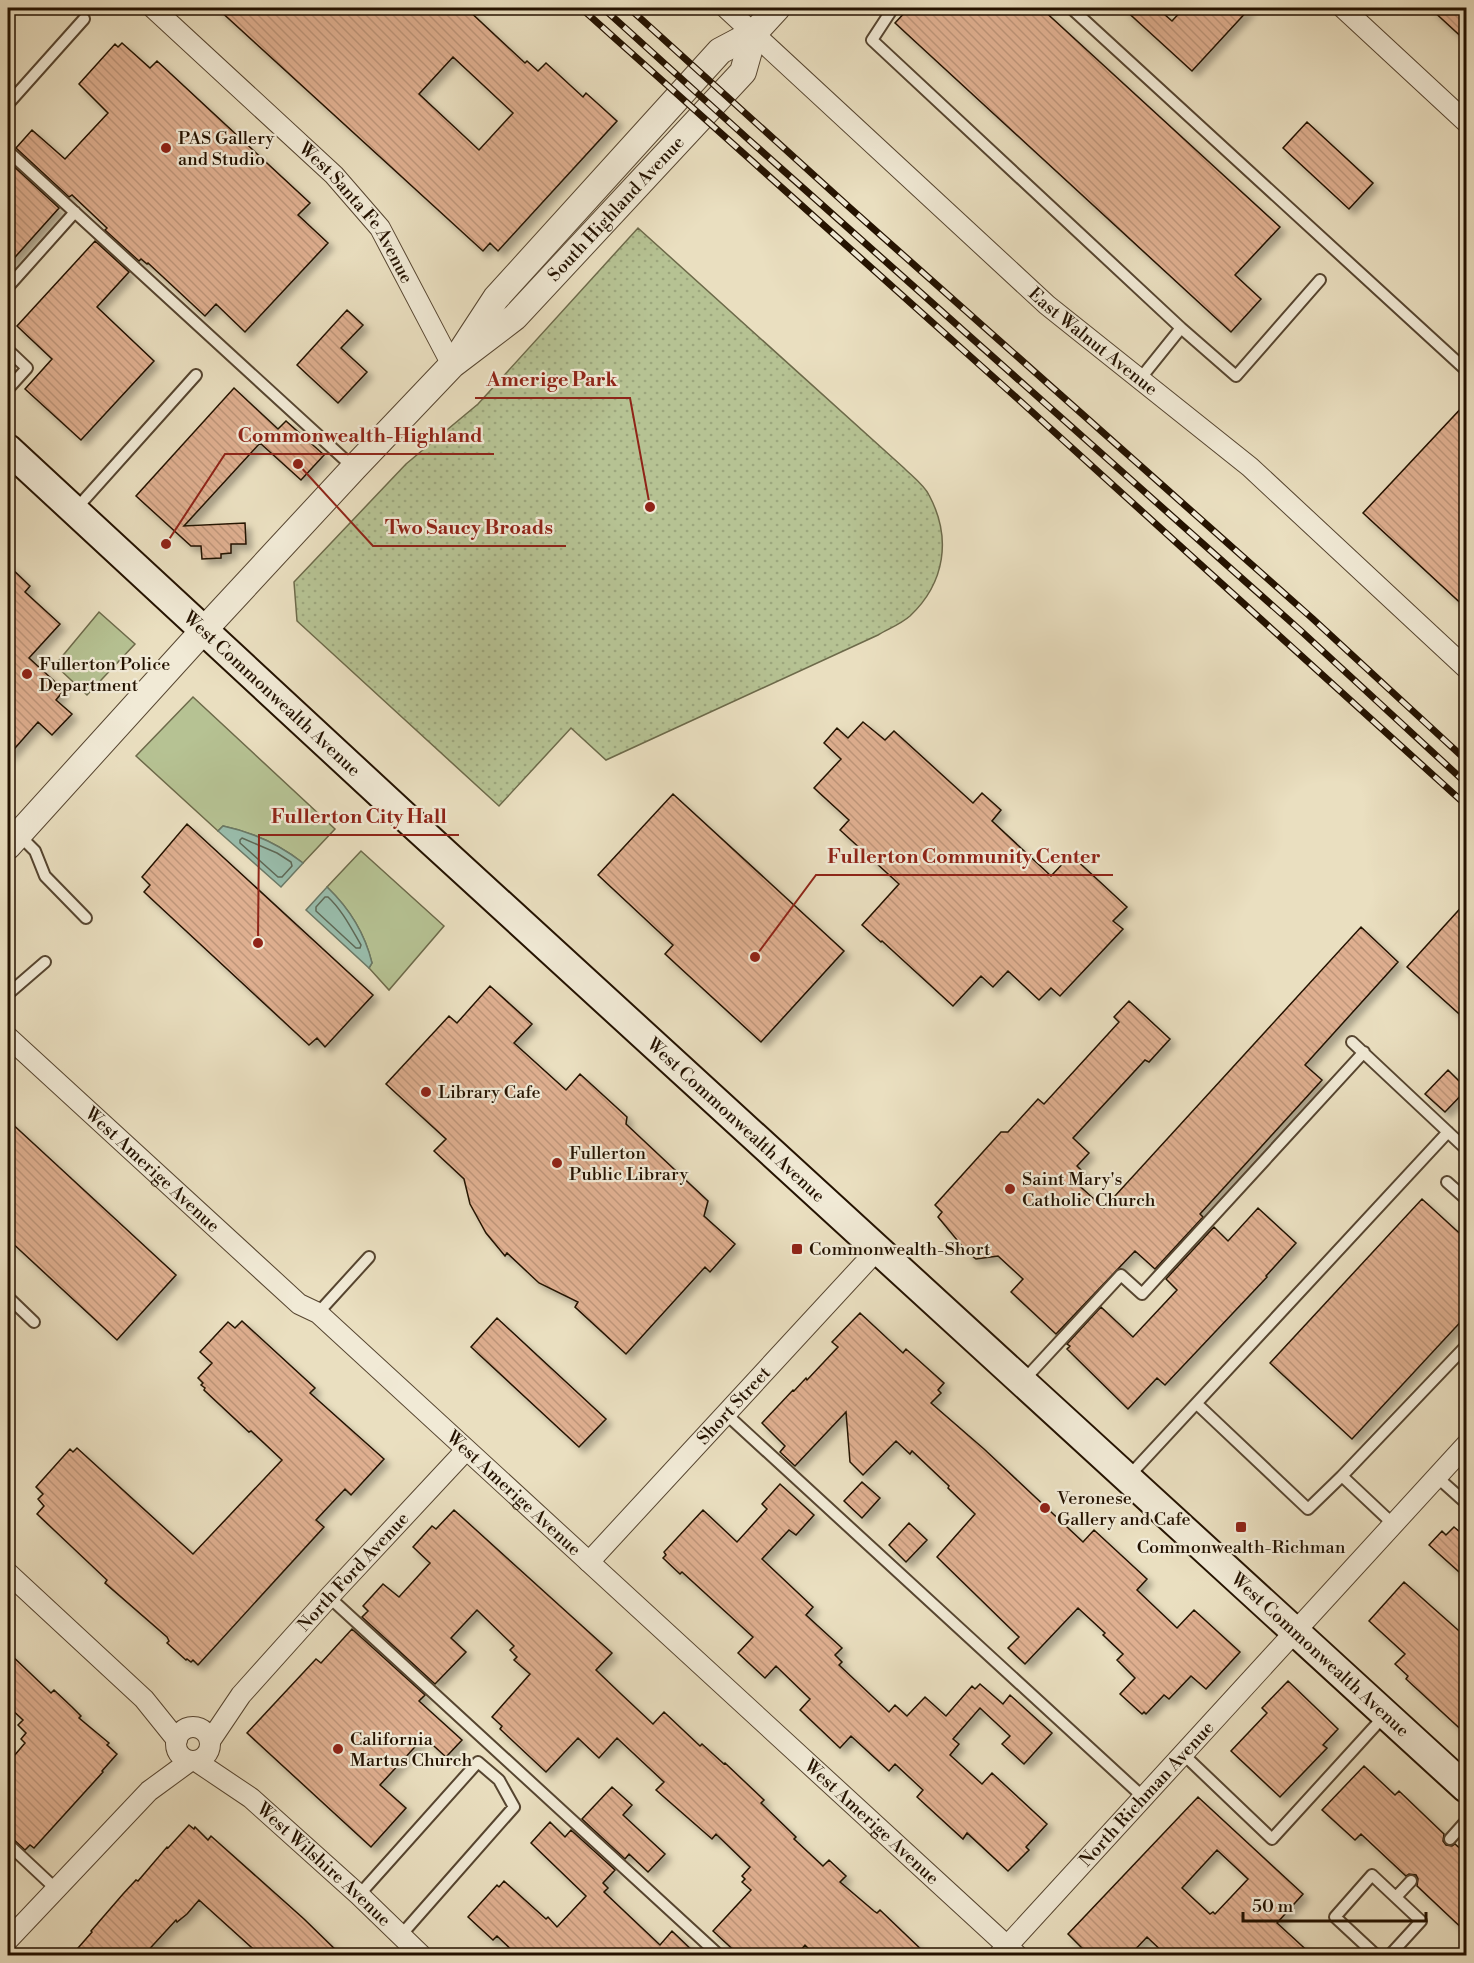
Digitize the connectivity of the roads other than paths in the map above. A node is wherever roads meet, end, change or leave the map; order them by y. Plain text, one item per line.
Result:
1 (153, 8) edge
2 (726, 8) edge
3 (777, 8) edge
4 (894, 8) edge
5 (1071, 8) edge
6 (1343, 8) edge
7 (84, 19) dead end
8 (754, 33) junction
9 (8, 104) edge
10 (1467, 122) edge
11 (8, 151) edge
12 (75, 212) junction
13 (1320, 280) dead end
14 (8, 287) edge
15 (1182, 328) junction
16 (8, 350) edge
17 (452, 365) junction
18 (1467, 370) edge
19 (196, 375) dead end
20 (1140, 379) junction
21 (8, 389) edge
22 (8, 448) edge
23 (354, 468) junction
24 (75, 511) junction
25 (203, 631) junction
26 (1467, 668) edge
27 (13, 840) edge
28 (86, 918) dead end
29 (45, 962) dead end
30 (8, 994) edge
31 (8, 1036) edge
32 (1352, 1042) dead end
33 (1364, 1052) junction
34 (1448, 1132) junction
35 (1467, 1149) edge
36 (1447, 1182) dead end
37 (1467, 1198) edge
38 (877, 1250) junction
39 (369, 1257) dead end
40 (8, 1297) edge
41 (318, 1313) junction
42 (34, 1322) dead end
43 (1467, 1346) edge
44 (1022, 1383) junction
45 (1197, 1404) junction
46 (726, 1414) junction
47 (1467, 1445) edge
48 (466, 1450) junction
49 (1342, 1476) junction
50 (1437, 1477) junction
51 (1126, 1478) junction
52 (1467, 1503) edge
53 (1393, 1524) junction
54 (589, 1562) junction
55 (8, 1573) edge
56 (329, 1597) junction
57 (1295, 1631) junction
58 (241, 1695) junction
59 (1386, 1714) junction
60 (184, 1735) junction
61 (210, 1744) junction
62 (1182, 1753) junction
63 (193, 1761) junction
64 (1467, 1788) edge
65 (149, 1791) junction
66 (1142, 1796) junction
67 (250, 1798) junction
68 (1467, 1821) edge
69 (1450, 1839) dead end
70 (8, 1844) edge
71 (1411, 1881) dead end
72 (56, 1889) junction
73 (359, 1895) junction
74 (1396, 1897) junction
75 (402, 1934) junction
76 (8, 1940) edge
77 (1007, 1952) edge
78 (422, 1956) edge
79 (720, 1956) edge
80 (1377, 1956) edge
81 (1389, 1956) edge

1 - 17 street, West Santa Fe Avenue
2 - 8 street, East Walnut Avenue
3 - 8 street, South Highland Avenue
4 - 15 lane
5 - 18 lane
6 - 10 street
7 - 9 lane
8 - 17 street, South Highland Avenue
8 - 20 street, East Walnut Avenue
11 - 12 lane
12 - 14 lane
12 - 23 lane
13 - 15 lane
15 - 20 lane
16 - 21 lane
17 - 23 street, South Highland Avenue
19 - 24 lane
20 - 26 street, East Walnut Avenue
22 - 24 main road, West Commonwealth Avenue
23 - 25 street, South Highland Avenue
24 - 25 main road, West Commonwealth Avenue
25 - 27 street, South Highland Avenue
25 - 38 main road, West Commonwealth Avenue
27 - 28 lane
29 - 30 lane
31 - 41 street, West Amerige Avenue
32 - 33 lane
33 - 34 lane
33 - 44 lane
34 - 35 lane
34 - 45 lane
36 - 37 lane
38 - 44 main road, West Commonwealth Avenue
38 - 46 street, Short Street
39 - 41 lane
40 - 42 lane
41 - 48 street, West Amerige Avenue
43 - 49 lane
44 - 51 main road, West Commonwealth Avenue
45 - 49 lane
45 - 51 lane
46 - 54 street, Short Street
46 - 66 lane
47 - 50 street, North Richman Avenue
48 - 54 street, West Amerige Avenue
48 - 56 street, North Ford Avenue
49 - 53 lane
50 - 52 lane
50 - 53 street, North Richman Avenue
51 - 57 main road, West Commonwealth Avenue
53 - 57 street, North Richman Avenue
54 - 77 street, West Amerige Avenue
55 - 60 street
56 - 58 street, North Ford Avenue
56 - 79 lane
57 - 59 main road, West Commonwealth Avenue
57 - 62 street, North Richman Avenue
58 - 60 street, North Ford Avenue
58 - 61 street, North Ford Avenue
59 - 62 lane
59 - 64 main road, West Commonwealth Avenue
60 - 61 street
60 - 63 street
60 - 65 street, North Ford Avenue
61 - 63 street
61 - 67 street, West Wilshire Avenue
62 - 66 street, North Richman Avenue
63 - 65 street, North Ford Avenue
63 - 67 street, West Wilshire Avenue
65 - 72 street, North Ford Avenue
66 - 77 street, North Richman Avenue
67 - 73 street, West Wilshire Avenue
68 - 69 lane
70 - 72 lane
71 - 74 lane
72 - 76 street, North Ford Avenue
73 - 75 street, West Wilshire Avenue
73 - 75 lane
74 - 80 lane
74 - 81 lane
75 - 78 street, West Wilshire Avenue

